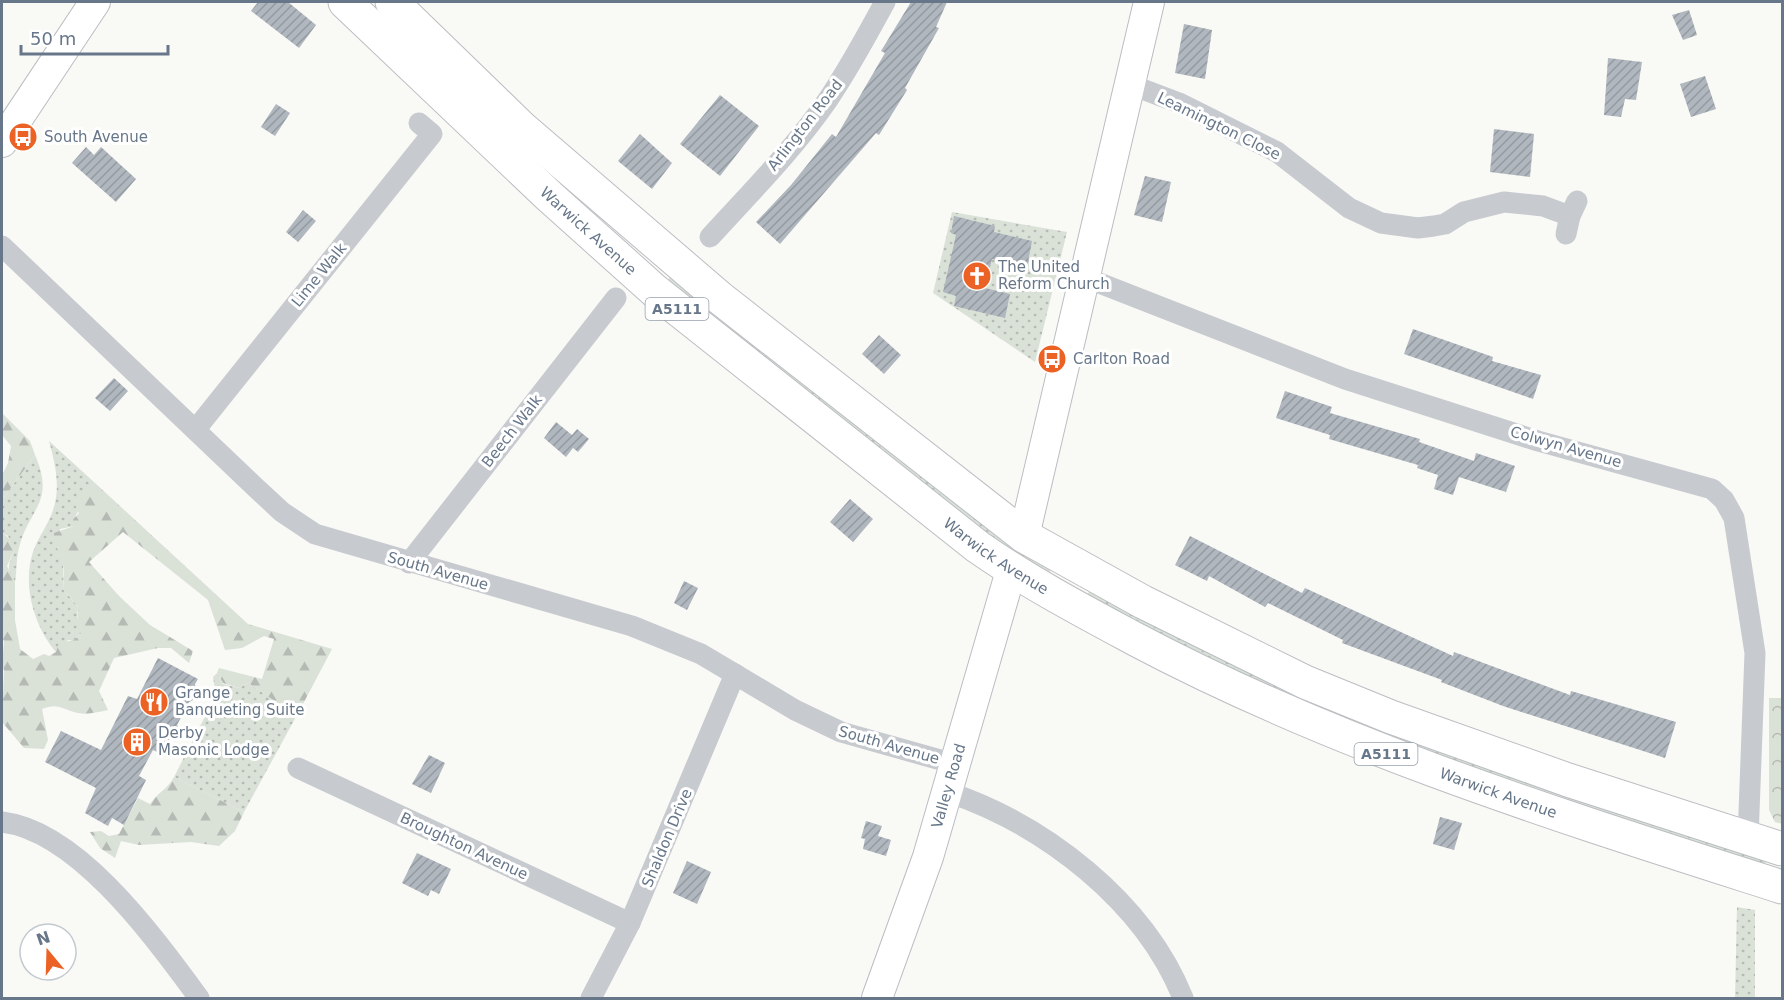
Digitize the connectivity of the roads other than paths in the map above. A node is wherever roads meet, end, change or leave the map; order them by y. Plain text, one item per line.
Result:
1 (95, 2) edge
2 (345, 2) edge
3 (392, 2) edge
4 (885, 2) edge
5 (1149, 2) edge
6 (1130, 84) junction
7 (419, 123) dead end
8 (2, 142) edge
9 (1571, 217) dead end
10 (710, 237) dead end
11 (2, 246) edge
12 (1084, 277) junction
13 (616, 298) dead end
14 (196, 429) junction
15 (1024, 536) junction
16 (409, 563) junction
17 (1011, 571) junction
18 (735, 674) junction
19 (298, 768) dead end
20 (952, 778) junction
21 (2, 822) edge
22 (1749, 839) junction
23 (1782, 849) edge
24 (1782, 887) edge
25 (630, 923) junction
26 (881, 997) edge
27 (200, 999) edge
28 (591, 999) edge
29 (1183, 999) edge

1 - 8 street
2 - 17 highway, Warwick Avenue / A5111
3 - 15 highway, A5111
4 - 10 street, Arlington Road
5 - 6 street
6 - 9 street, Leamington Close
6 - 12 street
7 - 14 street, Lime Walk
11 - 14 street, South Avenue
12 - 15 street
12 - 22 street, Colwyn Avenue
13 - 16 street, Beech Walk
14 - 16 street, South Avenue
15 - 22 highway, A5111
16 - 18 street, South Avenue
17 - 20 street, Valley Road
17 - 24 highway, Warwick Avenue / A5111
18 - 20 street, South Avenue
18 - 25 street, Shaldon Drive
19 - 25 street, Broughton Avenue
20 - 26 street, Valley Road
20 - 29 street, South Avenue
21 - 27 street
22 - 23 highway, A5111
25 - 28 street, Shaldon Drive

